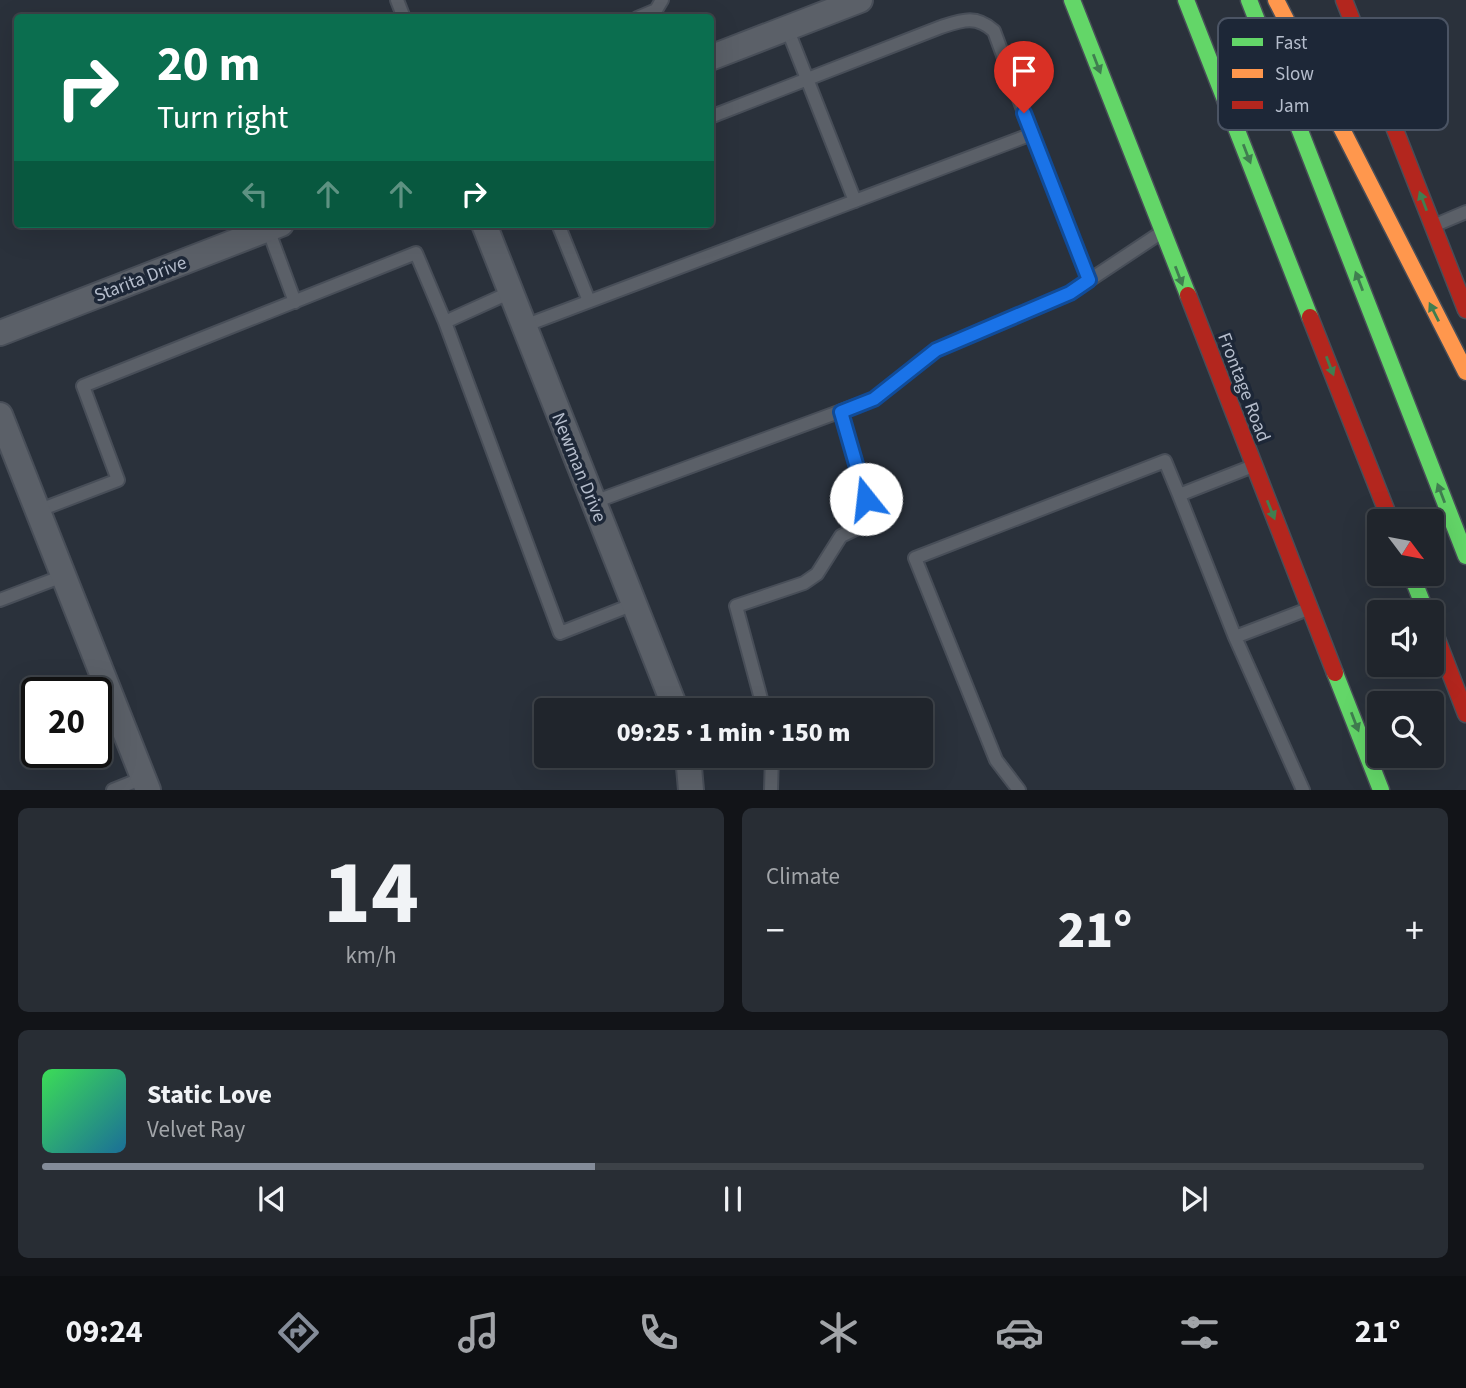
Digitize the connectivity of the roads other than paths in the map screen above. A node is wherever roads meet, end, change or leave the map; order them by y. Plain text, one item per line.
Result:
1 (662, 0) edge
2 (860, 0) edge
3 (1072, 0) edge
4 (1186, 0) edge
5 (1249, 0) edge
6 (1276, 0) edge
7 (1344, 0) edge
8 (646, 14) edge
9 (1256, 18) edge
10 (1285, 18) edge
11 (1351, 18) edge
12 (787, 28) junction
13 (714, 56) edge
14 (807, 80) junction
15 (1218, 81) edge
16 (714, 115) edge
17 (1237, 130) edge
18 (1300, 130) edge
19 (1342, 130) edge
20 (1395, 130) edge
21 (1032, 134) junction
22 (855, 201) junction
23 (1466, 212) edge
24 (1433, 226) junction
25 (271, 228) edge
26 (274, 228) edge
27 (486, 228) edge
28 (560, 228) edge
29 (1162, 232) junction
30 (1089, 280) junction
31 (511, 292) junction
32 (589, 301) junction
33 (295, 302) junction
34 (1466, 310) edge
35 (445, 322) junction
36 (524, 326) junction
37 (0, 333) edge
38 (1466, 372) edge
39 (841, 412) junction
40 (2, 426) edge
41 (1254, 466) junction
42 (1179, 495) junction
43 (594, 502) junction
44 (1386, 509) edge
45 (37, 511) junction
46 (1466, 556) edge
47 (63, 576) junction
48 (0, 600) edge
49 (634, 604) junction
50 (1310, 608) junction
51 (1235, 637) junction
52 (1444, 657) edge
53 (671, 698) edge
54 (761, 698) edge
55 (1466, 714) edge
56 (689, 768) edge
57 (772, 768) edge
58 (145, 784) edge
59 (113, 789) edge
60 (691, 789) edge
61 (771, 789) edge
62 (1019, 789) edge
63 (1303, 789) edge
64 (1381, 789) edge

1 - 8 lane
2 - 12 street
3 -> 29 main road, Frontage Road
4 -> 15 main road
9 -> 5 main road
10 -> 6 main road
11 -> 7 main road
12 - 13 street
12 - 14 lane
14 - 16 lane
14 - 21 lane
14 - 22 lane
17 -> 44 main road
46 -> 18 main road
38 -> 19 main road
24 -> 20 main road
21 - 22 lane
21 - 30 lane
22 - 32 lane
23 - 24 lane
24 - 34 main road
25 - 37 street, Starita Drive
26 - 33 lane
27 - 31 street, Newman Drive
28 - 32 lane
29 - 30 lane
29 -> 41 main road, Frontage Road
30 - 39 lane
31 - 35 lane
31 - 36 street, Newman Drive
32 - 36 lane
33 - 35 lane
33 - 45 lane
35 - 49 lane
36 - 43 street, Newman Drive
39 - 43 lane
39 - 54 lane
40 - 45 street
41 - 42 lane
41 -> 50 main road, Frontage Road
42 - 51 lane
42 - 62 lane
43 - 49 street, Newman Drive
45 - 47 street
47 - 48 lane
47 - 58 street
49 - 53 street, Newman Drive
50 - 51 lane
50 -> 64 main road, Frontage Road
51 - 63 lane
52 - 55 main road
56 - 60 street
57 - 61 lane
58 - 59 lane

